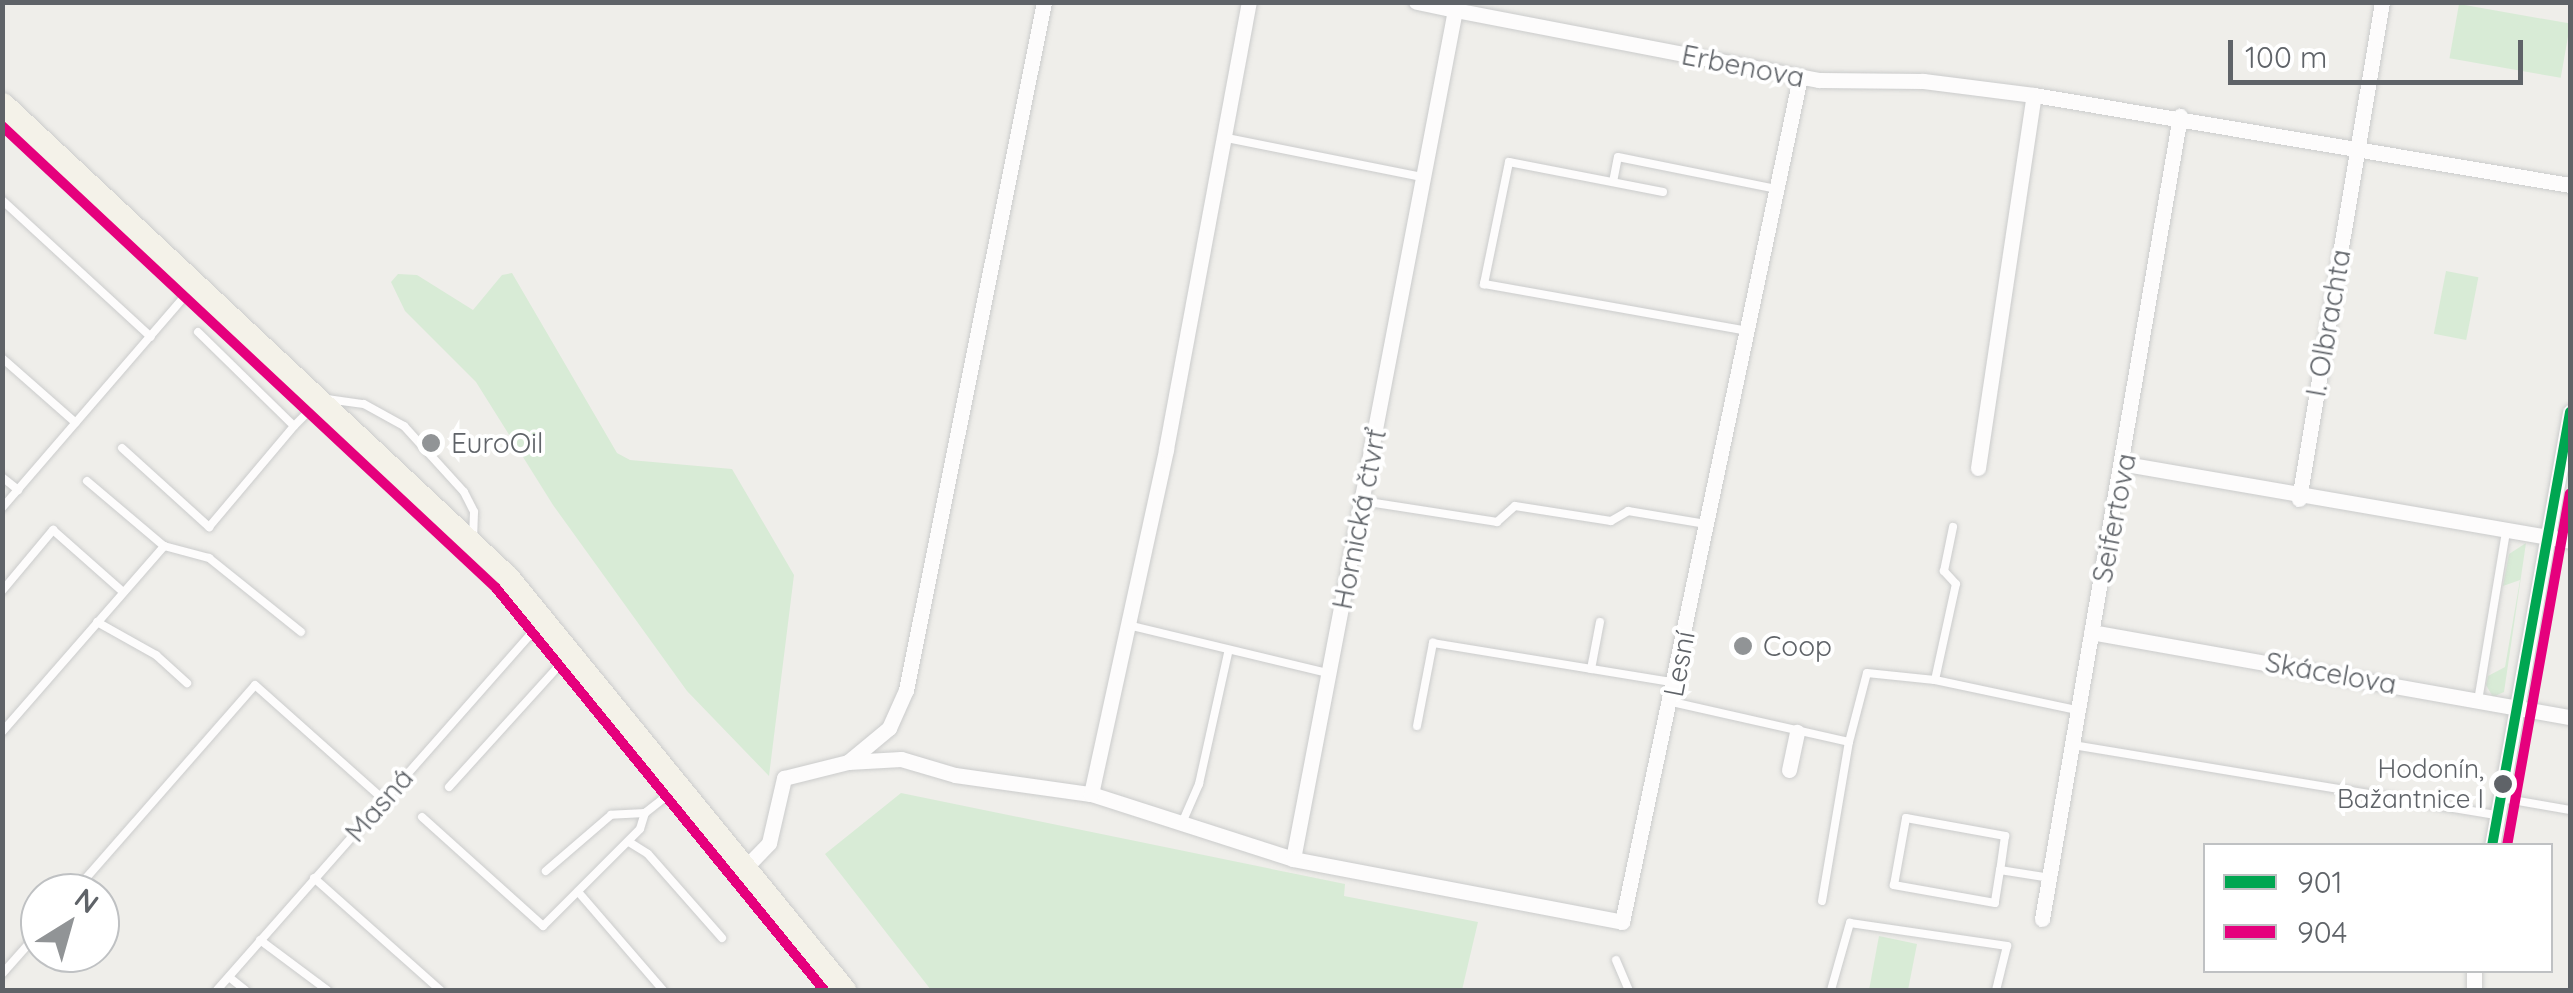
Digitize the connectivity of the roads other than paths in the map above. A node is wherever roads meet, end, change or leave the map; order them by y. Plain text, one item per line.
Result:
1 (1044, 2) edge
2 (1249, 2) edge
3 (1416, 2) edge
4 (2382, 2) edge
5 (1456, 10) junction
6 (1800, 77) junction
7 (2034, 94) junction
8 (2, 105) edge
9 (2180, 116) junction
10 (1222, 137) junction
11 (2358, 147) junction
12 (1424, 177) junction
13 (1613, 182) junction
14 (2570, 185) edge
15 (1776, 189) junction
16 (1663, 192) dead end
17 (2, 200) edge
18 (196, 284) junction
19 (1747, 330) junction
20 (198, 332) dead end
21 (150, 337) junction
22 (2, 358) edge
23 (321, 399) junction
24 (2570, 412) edge
25 (76, 423) junction
26 (294, 426) junction
27 (122, 448) dead end
28 (2125, 464) junction
29 (1978, 468) dead end
30 (2, 478) edge
31 (87, 481) dead end
32 (18, 490) junction
33 (2298, 498) junction
34 (1362, 502) junction
35 (2, 508) edge
36 (1706, 524) junction
37 (1953, 527) dead end
38 (2506, 530) junction
39 (2547, 537) junction
40 (472, 541) junction
41 (2570, 541) edge
42 (164, 546) junction
43 (2, 591) edge
44 (123, 592) junction
45 (543, 620) junction
46 (97, 622) junction
47 (1600, 622) dead end
48 (1128, 625) junction
49 (300, 632) dead end
50 (2091, 632) junction
51 (1228, 653) junction
52 (570, 654) junction
53 (1591, 669) junction
54 (1329, 674) junction
55 (1935, 680) junction
56 (1676, 682) junction
57 (187, 684) dead end
58 (2478, 700) junction
59 (1672, 702) junction
60 (2515, 708) junction
61 (2078, 710) junction
62 (2570, 718) edge
63 (1417, 726) dead end
64 (889, 728) junction
65 (2, 732) edge
66 (1797, 732) junction
67 (1849, 742) junction
68 (2072, 745) junction
69 (901, 760) junction
70 (848, 762) junction
71 (1789, 770) dead end
72 (449, 787) dead end
73 (678, 787) junction
74 (1091, 794) junction
75 (2500, 797) junction
76 (384, 799) junction
77 (2570, 810) edge
78 (644, 813) junction
79 (2497, 815) junction
80 (422, 817) dead end
81 (1180, 827) junction
82 (629, 842) junction
83 (2492, 843) edge
84 (1293, 859) junction
85 (744, 870) junction
86 (2000, 870) junction
87 (546, 871) dead end
88 (90, 873) edge
89 (314, 878) junction
90 (2050, 878) junction
91 (580, 894) junction
92 (1822, 901) dead end
93 (2042, 920) dead end
94 (722, 938) dead end
95 (260, 940) junction
96 (20, 954) edge
97 (1616, 960) dead end
98 (2, 974) edge
99 (229, 977) junction
100 (218, 990) edge
101 (245, 990) edge
102 (327, 990) edge
103 (440, 990) edge
104 (664, 990) edge
105 (843, 990) edge
106 (1629, 990) edge
107 (1830, 990) edge
108 (1996, 990) edge

1 - 64 street
2 - 10 street
3 - 5 street
4 - 11 street, I. Olbrachta
5 - 6 street, Erbenova
5 - 12 street, Hornická čtvrť
6 - 7 street, Erbenova
6 - 15 street, Lesní
7 - 9 street, Erbenova
7 - 29 street
8 - 18 main road
9 - 11 street, Erbenova
9 - 28 street, Seifertova
10 - 12 lane
10 - 48 street
11 - 14 street, Erbenova
11 - 33 street, I. Olbrachta
12 - 34 street, Hornická čtvrť
13 - 15 lane
13 - 16 lane
13 - 19 lane
15 - 19 street, Lesní
17 - 21 lane
18 - 21 lane
18 - 23 main road
19 - 36 street, Lesní
20 - 26 lane
21 - 25 lane
22 - 25 lane
23 - 26 lane
23 - 40 main road
23 - 40 lane
24 - 39 street
25 - 32 lane
26 - 27 lane
28 - 33 street
28 - 50 street, Seifertova
30 - 32 lane
31 - 42 lane
32 - 35 lane
33 - 38 street
34 - 36 lane
34 - 54 street, Hornická čtvrť
36 - 56 street, Lesní
37 - 55 lane
38 - 39 street
38 - 58 lane
39 - 41 street
39 - 60 street
40 - 45 main road
42 - 44 lane
42 - 49 lane
43 - 44 lane
44 - 46 lane
45 - 52 main road
45 - 76 lane, Masná
46 - 57 lane
46 - 65 lane
47 - 53 lane
48 - 51 lane
48 - 74 street
50 - 58 street, Skácelova
50 - 61 street, Seifertova
51 - 54 lane
51 - 81 lane
52 - 72 lane
52 - 73 main road
53 - 56 lane
53 - 63 lane
54 - 84 street, Hornická čtvrť
55 - 61 lane
55 - 67 lane
56 - 59 street, Lesní
58 - 60 street, Skácelova
59 - 66 lane
59 - 84 street, Lesní
60 - 62 street, Skácelova
60 - 75 street
61 - 68 street, Seifertova
64 - 69 street
64 - 70 street
66 - 67 lane
66 - 71 street
67 - 92 lane
68 - 79 lane
68 - 90 street, Seifertova
69 - 70 street
69 - 74 street
70 - 85 street
73 - 78 lane
73 - 85 main road
74 - 81 street
75 - 77 lane
75 - 79 street
76 - 88 lane
76 - 89 lane, Masná
78 - 82 lane
78 - 87 lane
79 - 83 street
80 - 91 lane
81 - 84 street
82 - 91 lane
82 - 94 lane
85 - 105 main road
86 - 86 lane
86 - 90 lane
89 - 95 lane, Masná
89 - 103 lane
90 - 93 street, Seifertova
91 - 104 lane
95 - 99 lane, Masná
95 - 102 lane
96 - 98 lane
97 - 106 lane
99 - 100 lane, Masná
99 - 101 lane
107 - 108 lane

